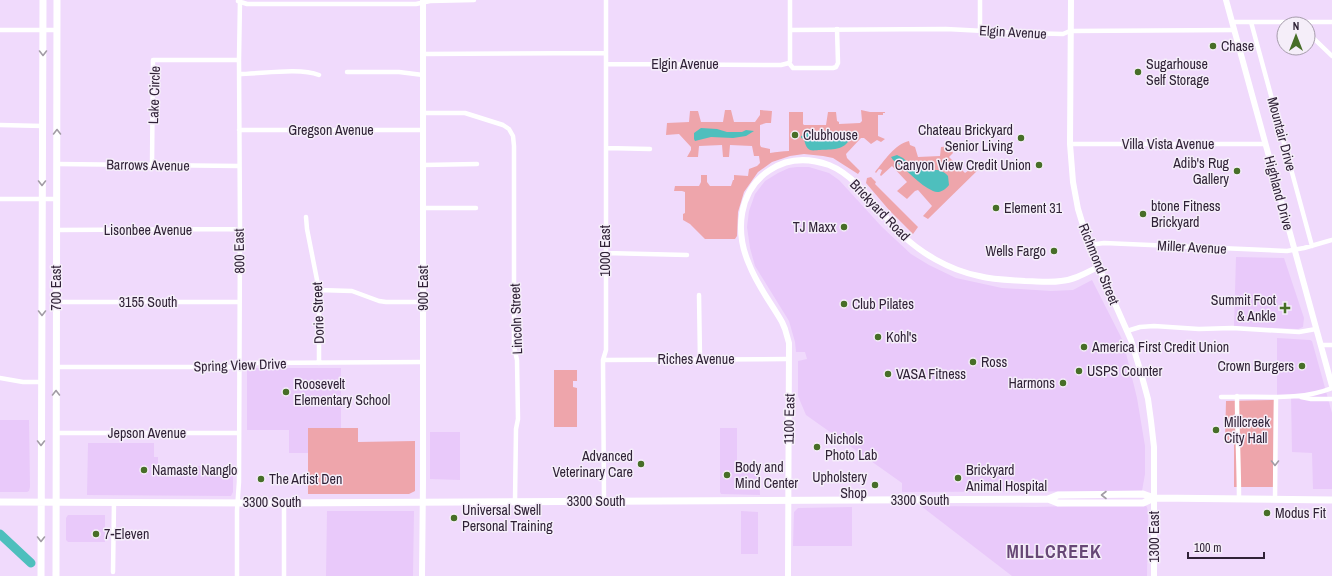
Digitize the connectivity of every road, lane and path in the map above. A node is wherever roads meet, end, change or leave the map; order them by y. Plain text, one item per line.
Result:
1 (43, 0) edge
2 (57, 0) edge
3 (239, 0) edge
4 (474, 0) edge
5 (606, 0) edge
6 (790, 0) edge
7 (980, 0) edge
8 (1070, 0) edge
9 (1226, 0) edge
10 (423, 1) edge
11 (1232, 22) junction
12 (1251, 22) junction
13 (1316, 22) edge
14 (1332, 22) edge
15 (1276, 23) edge
16 (837, 29) junction
17 (0, 30) edge
18 (43, 30) junction
19 (57, 30) junction
20 (790, 30) junction
21 (980, 30) junction
22 (1234, 30) junction
23 (1070, 31) junction
24 (1316, 41) edge
25 (606, 53) junction
26 (423, 54) junction
27 (1332, 56) edge
28 (239, 60) junction
29 (789, 63) junction
30 (606, 64) junction
31 (347, 72) dead end
32 (239, 74) junction
33 (423, 75) junction
34 (319, 76) dead end
35 (423, 113) junction
36 (0, 125) edge
37 (42, 126) junction
38 (239, 130) junction
39 (423, 130) junction
40 (1070, 144) junction
41 (1266, 144) junction
42 (606, 148) junction
43 (650, 149) dead end
44 (57, 164) junction
45 (477, 164) dead end
46 (152, 165) junction
47 (423, 165) junction
48 (239, 166) junction
49 (0, 199) edge
50 (42, 199) junction
51 (56, 199) junction
52 (423, 208) junction
53 (476, 208) dead end
54 (306, 217) dead end
55 (240, 229) junction
56 (56, 230) junction
57 (1332, 240) edge
58 (1089, 245) junction
59 (1312, 246) junction
60 (1295, 250) junction
61 (605, 253) junction
62 (687, 255) dead end
63 (1098, 267) junction
64 (319, 290) junction
65 (699, 295) dead end
66 (56, 302) junction
67 (239, 302) junction
68 (423, 302) junction
69 (1316, 329) junction
70 (1127, 331) junction
71 (1332, 345) edge
72 (1321, 346) junction
73 (700, 359) junction
74 (789, 359) junction
75 (603, 360) junction
76 (423, 362) junction
77 (319, 363) junction
78 (239, 365) junction
79 (56, 368) junction
80 (0, 378) edge
81 (42, 382) junction
82 (1332, 387) edge
83 (1237, 396) junction
84 (1276, 396) junction
85 (1296, 396) junction
86 (1221, 397) dead end
87 (1332, 399) edge
88 (56, 432) junction
89 (239, 433) junction
90 (1154, 498) junction
91 (1239, 499) junction
92 (1275, 499) junction
93 (789, 500) junction
94 (1332, 500) edge
95 (515, 501) junction
96 (604, 501) junction
97 (0, 502) edge
98 (41, 502) junction
99 (56, 502) junction
100 (114, 502) junction
101 (238, 502) junction
102 (284, 502) junction
103 (423, 502) junction
104 (113, 572) dead end
105 (41, 576) edge
106 (56, 576) edge
107 (237, 576) edge
108 (284, 576) edge
109 (422, 576) edge
110 (788, 576) edge
111 (1154, 576) edge

1 - 18 main road, 700 East
2 - 19 main road, 700 East
3 - 10 street
3 - 28 street, 800 East
4 - 10 street
5 - 25 street, 1000 East
6 - 20 street
7 - 21 street
8 - 23 street, Richmond Street
9 - 11 street, Highland Drive
10 - 26 street, 900 East
11 - 12 street
11 - 22 street, Highland Drive
12 - 15 street
12 - 59 street, Mountair Drive
13 - 14 street
16 - 20 street, Elgin Avenue
16 - 21 street, Elgin Avenue
16 - 29 street
17 - 18 street
18 - 19 street
18 -> 37 main road, 700 East
44 -> 19 main road, 700 East
20 - 29 street
21 - 23 street, Elgin Avenue
22 - 23 street, Elgin Avenue
22 - 41 street, Highland Drive
23 - 40 street, Richmond Street
24 - 27 street
25 - 26 street
25 - 30 street, 1000 East
26 - 33 street, 900 East
28 - 32 street, 800 East
28 - 46 street, Lake Circle
29 - 30 street, Elgin Avenue
30 - 42 street, 1000 East
31 - 33 street
32 - 34 street
32 - 38 street, 800 East
33 - 35 street, 900 East
35 - 39 street, 900 East
35 - 95 street, Lincoln Street
36 - 37 street
37 -> 50 main road, 700 East
38 - 39 street, Gregson Avenue
38 - 48 street, 800 East
39 - 47 street, 900 East
40 - 41 street, Villa Vista Avenue
40 - 58 street, Richmond Street
41 - 60 street, Highland Drive
42 - 43 street
42 - 61 street, 1000 East
44 - 46 street, Barrows Avenue
44 - 51 main road, 700 East
45 - 47 street
46 - 48 street, Barrows Avenue
47 - 52 street, 900 East
48 - 55 street, 800 East
49 - 50 street
50 - 51 street
50 -> 81 main road, 700 East
51 - 56 main road, 700 East
52 - 53 street
52 - 68 street, 900 East
54 - 64 street, Dorie Street
55 - 56 street, Lisonbee Avenue
55 - 67 street, 800 East
56 - 66 main road, 700 East
57 - 59 street, Miller Avenue
58 - 60 street, Miller Avenue
58 - 63 street, Richmond Street
59 - 60 street, Miller Avenue
60 - 69 street, Highland Drive
61 - 62 street
61 - 75 street, 1000 East
63 - 70 street, Richmond Street
63 - 74 street, Brickyard Road
64 - 68 street
64 - 77 street, Dorie Street
65 - 73 street
66 - 67 street, 3155 South
66 - 79 main road, 700 East
67 - 78 street, 800 East
68 - 76 street, 900 East
69 - 70 street
69 - 72 street, Highland Drive
70 - 90 street, Richmond Street
71 - 72 street
72 - 82 street, Highland Drive
73 - 74 street, Riches Avenue
73 - 75 street, Riches Avenue
74 - 93 street, 1100 East
75 - 96 street, 1000 East
76 - 77 street, Spring View Drive
76 - 103 street, 900 East
77 - 78 street, Spring View Drive
78 - 79 street, Spring View Drive
78 - 89 street, 800 East
88 -> 79 main road, 700 East
80 - 81 street
81 -> 98 main road, 700 East
82 - 85 street
83 - 84 street
83 - 86 street
83 - 91 street
84 - 85 street
84 -> 92 street
85 - 87 street
88 - 89 street, Jepson Avenue
88 - 99 main road, 700 East
89 - 101 street, 800 East
90 - 91 main road, 3300 South
90 - 93 main road, 3300 South
90 - 111 street, 1300 East
91 - 92 main road, 3300 South
92 - 94 main road, 3300 South
93 - 96 main road, 3300 South
93 - 110 street, 1100 East
95 - 96 main road, 3300 South
95 - 103 main road, 3300 South
97 - 98 main road, 3300 South
98 - 99 main road, 3300 South
98 -> 105 main road, 700 East
99 - 100 main road, 3300 South
99 - 106 main road, 700 East
100 - 101 main road, 3300 South
100 - 104 street
101 - 102 main road, 3300 South
101 - 107 street, 800 East
102 - 103 main road, 3300 South
102 - 108 street
103 - 109 street, 900 East

